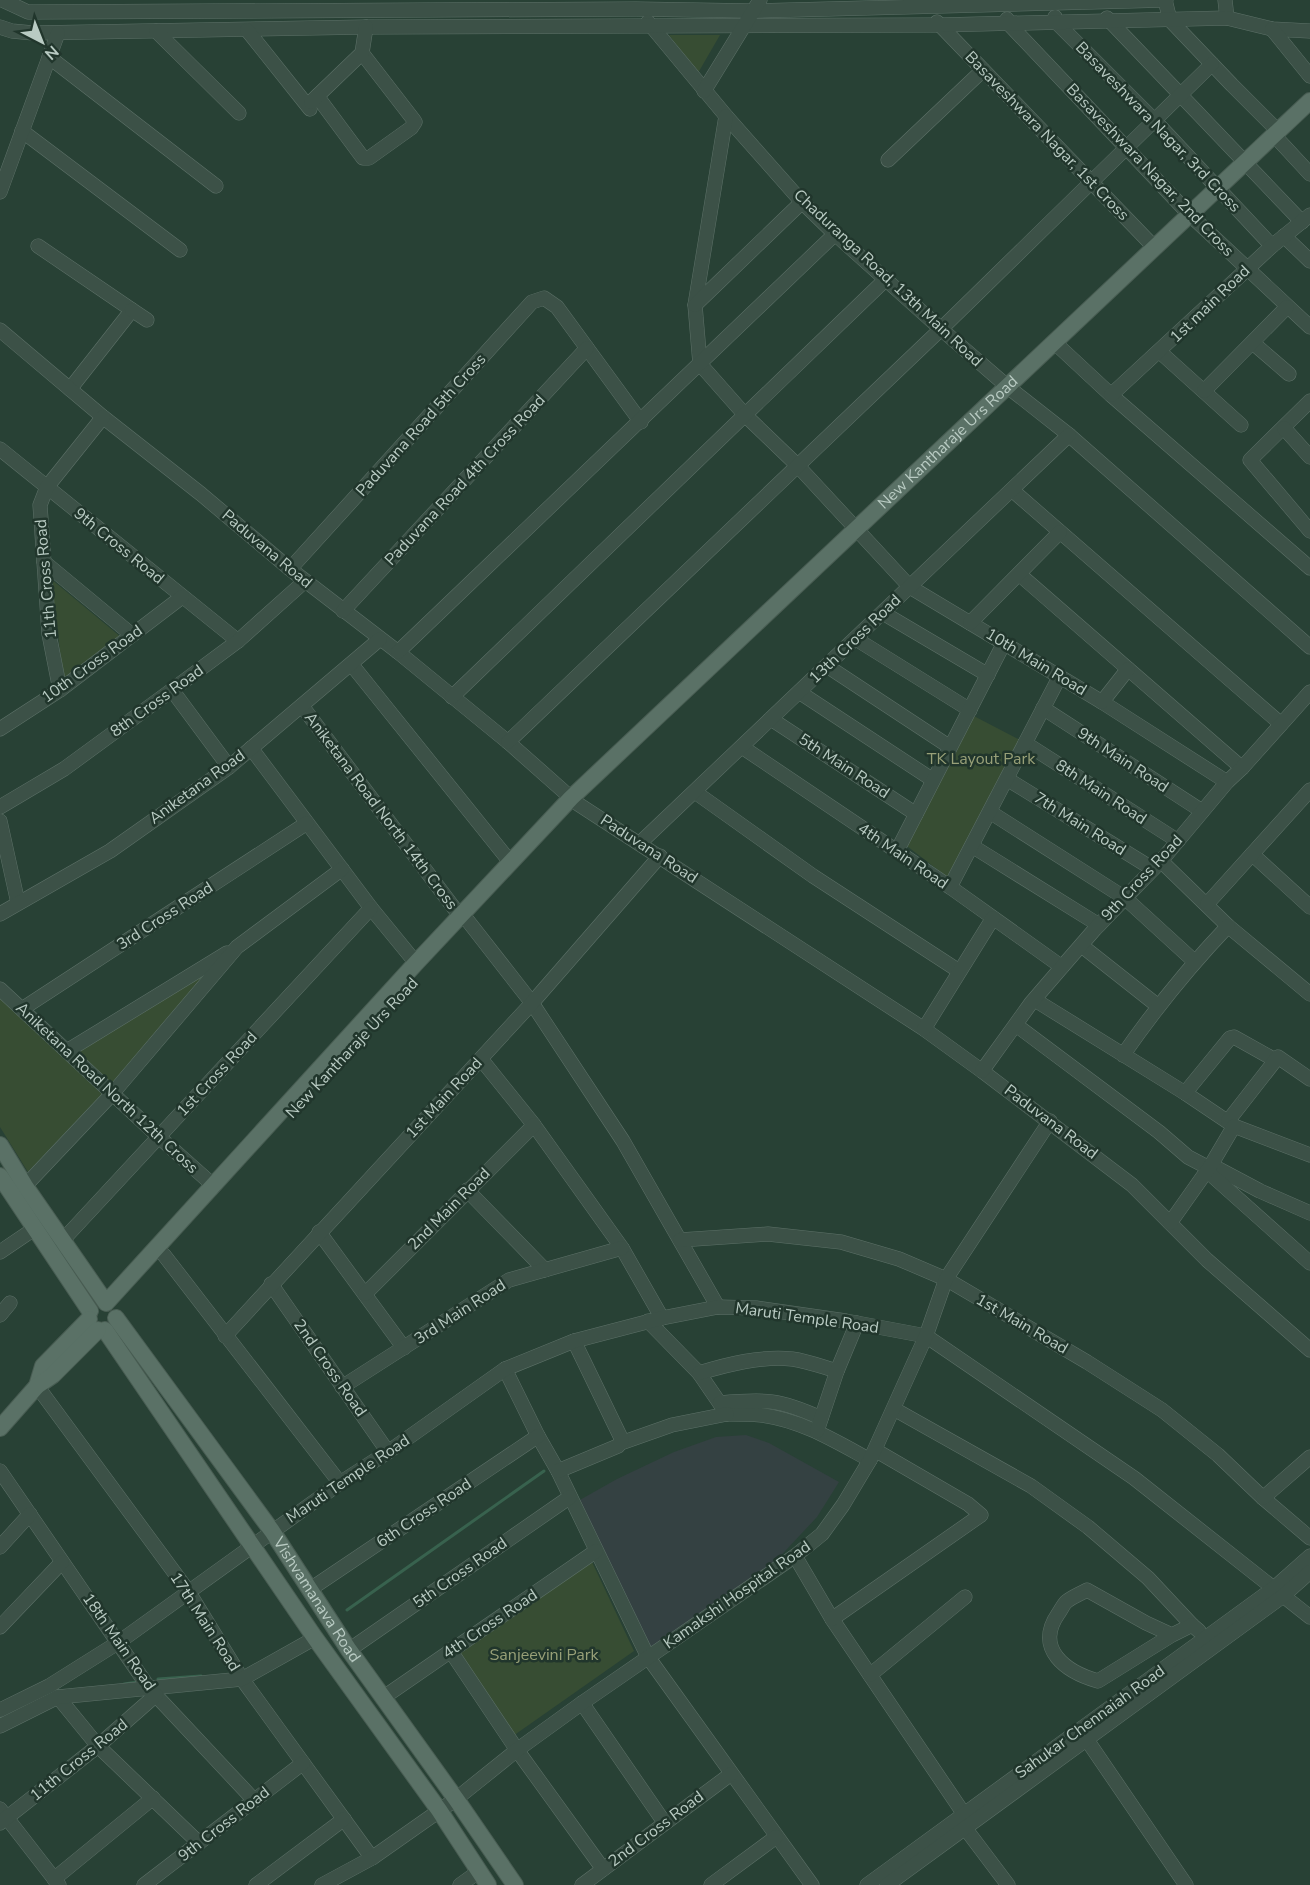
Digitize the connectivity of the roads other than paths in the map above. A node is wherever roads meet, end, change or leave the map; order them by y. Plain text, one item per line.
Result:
1 (2, 0) edge
2 (1166, 0) edge
3 (1225, 0) edge
4 (1103, 1) edge
5 (920, 3) edge
6 (633, 4) edge
7 (1005, 4) junction
8 (1052, 4) junction
9 (128, 5) edge
10 (210, 5) edge
11 (274, 5) edge
12 (451, 5) edge
13 (523, 5) edge
14 (656, 5) edge
15 (757, 5) edge
16 (41, 6) edge
17 (1227, 18) junction
18 (1108, 20) junction
19 (1170, 20) junction
20 (1056, 22) junction
21 (1008, 23) junction
22 (652, 26) junction
23 (744, 26) junction
24 (940, 26) junction
25 (0, 27) edge
26 (366, 27) junction
27 (1272, 29) junction
28 (247, 30) junction
29 (156, 31) junction
30 (1310, 31) edge
31 (33, 33) junction
32 (58, 33) junction
33 (362, 52) junction
34 (49, 57) junction
35 (1212, 64) junction
36 (983, 70) junction
37 (1310, 75) edge
38 (704, 91) junction
39 (1181, 93) junction
40 (1310, 101) edge
41 (312, 103) junction
42 (239, 113) dead end
43 (726, 116) junction
44 (1154, 120) junction
45 (22, 131) junction
46 (1276, 133) junction
47 (1126, 147) junction
48 (888, 160) dead end
49 (1246, 161) junction
50 (1310, 174) edge
51 (1090, 181) junction
52 (216, 186) dead end
53 (1218, 188) junction
54 (0, 192) edge
55 (802, 202) junction
56 (1189, 214) junction
57 (1306, 219) edge
58 (835, 234) junction
59 (1284, 236) junction
60 (38, 246) dead end
61 (1272, 246) junction
62 (1154, 247) junction
63 (180, 250) dead end
64 (1310, 261) edge
65 (1247, 269) junction
66 (886, 279) junction
67 (695, 305) junction
68 (1287, 307) junction
69 (132, 310) junction
70 (147, 320) dead end
71 (1310, 327) edge
72 (940, 329) junction
73 (0, 330) edge
74 (1054, 342) junction
75 (1253, 343) junction
76 (587, 348) junction
77 (1160, 352) junction
78 (700, 364) junction
79 (1289, 374) dead end
80 (1008, 387) junction
81 (70, 388) junction
82 (1204, 392) junction
83 (1111, 395) junction
84 (1310, 401) edge
85 (746, 415) junction
86 (103, 417) junction
87 (641, 422) junction
88 (1241, 426) dead end
89 (1284, 428) junction
90 (1069, 435) junction
91 (0, 449) edge
92 (1310, 457) edge
93 (797, 465) junction
94 (47, 487) junction
95 (1012, 490) junction
96 (856, 531) junction
97 (1310, 531) edge
98 (1060, 532) junction
99 (44, 562) junction
100 (1310, 568) edge
101 (290, 570) junction
102 (1019, 574) junction
103 (304, 581) junction
104 (910, 587) junction
105 (182, 597) junction
106 (343, 611) junction
107 (883, 613) junction
108 (970, 623) junction
109 (132, 635) junction
110 (380, 639) junction
111 (856, 639) junction
112 (238, 641) junction
113 (1004, 643) junction
114 (1310, 647) edge
115 (398, 652) junction
116 (352, 665) junction
117 (827, 666) junction
118 (1128, 669) junction
119 (988, 675) junction
120 (1060, 676) junction
121 (60, 690) junction
122 (172, 690) junction
123 (800, 692) junction
124 (1310, 692) edge
125 (452, 697) junction
126 (1102, 702) junction
127 (302, 706) junction
128 (1043, 708) junction
129 (970, 710) junction
130 (771, 719) junction
131 (1281, 724) junction
132 (0, 729) edge
133 (508, 742) junction
134 (1025, 743) junction
135 (741, 747) junction
136 (950, 747) junction
137 (251, 748) junction
138 (229, 766) junction
139 (1242, 768) junction
140 (1007, 779) junction
141 (933, 780) junction
142 (1227, 782) junction
143 (1310, 790) edge
144 (695, 792) junction
145 (574, 801) junction
146 (0, 807) edge
147 (990, 812) junction
148 (1202, 812) junction
149 (916, 814) junction
150 (0, 821) edge
151 (307, 823) junction
152 (1178, 841) junction
153 (640, 843) junction
154 (972, 846) junction
155 (897, 851) junction
156 (1252, 854) junction
157 (660, 856) junction
158 (511, 863) junction
159 (1157, 865) junction
160 (342, 869) junction
161 (950, 887) junction
162 (1125, 898) junction
163 (18, 903) junction
164 (1207, 904) junction
165 (1310, 907) edge
166 (371, 908) junction
167 (0, 915) edge
168 (993, 918) junction
169 (464, 919) junction
170 (1099, 925) junction
171 (1228, 926) junction
172 (1082, 946) junction
173 (237, 947) junction
174 (1194, 961) junction
175 (416, 963) junction
176 (1062, 967) junction
177 (960, 971) junction
178 (0, 989) edge
179 (1310, 994) edge
180 (1035, 1000) junction
181 (532, 1004) junction
182 (1158, 1006) junction
183 (22, 1009) junction
184 (1016, 1025) junction
185 (924, 1029) junction
186 (67, 1051) junction
187 (1123, 1055) junction
188 (481, 1059) junction
189 (1275, 1060) junction
190 (982, 1071) junction
191 (1310, 1079) edge
192 (1185, 1093) junction
193 (112, 1094) junction
194 (1050, 1121) junction
195 (1231, 1123) junction
196 (534, 1125) junction
197 (159, 1137) junction
198 (0, 1144) edge
199 (1310, 1155) edge
200 (1209, 1168) junction
201 (2, 1185) edge
202 (25, 1186) junction
203 (214, 1186) junction
204 (467, 1190) junction
205 (1310, 1213) edge
206 (1170, 1223) junction
207 (34, 1229) junction
208 (319, 1232) junction
209 (680, 1240) junction
210 (63, 1241) junction
211 (622, 1248) junction
212 (0, 1252) edge
213 (164, 1255) junction
214 (1310, 1263) edge
215 (544, 1270) junction
216 (946, 1280) junction
217 (271, 1284) junction
218 (365, 1294) junction
219 (718, 1307) junction
220 (0, 1310) edge
221 (0, 1316) edge
222 (103, 1317) junction
223 (662, 1318) junction
224 (648, 1321) junction
225 (857, 1323) junction
226 (225, 1336) junction
227 (926, 1336) junction
228 (574, 1341) junction
229 (404, 1348) junction
230 (1310, 1350) edge
231 (505, 1369) junction
232 (837, 1371) junction
233 (699, 1373) junction
234 (37, 1386) junction
235 (342, 1387) junction
236 (724, 1409) junction
237 (894, 1409) junction
238 (819, 1424) junction
239 (0, 1428) edge
240 (538, 1436) junction
241 (621, 1443) junction
242 (388, 1452) junction
243 (873, 1455) junction
244 (1310, 1457) edge
245 (0, 1471) edge
246 (558, 1471) junction
247 (340, 1483) junction
248 (570, 1497) junction
249 (1263, 1498) junction
250 (30, 1514) junction
251 (272, 1531) junction
252 (1310, 1538) edge
253 (252, 1546) junction
254 (0, 1547) edge
255 (596, 1551) junction
256 (795, 1556) junction
257 (1310, 1556) edge
258 (62, 1562) junction
259 (1310, 1572) edge
260 (309, 1590) junction
261 (188, 1591) junction
262 (1279, 1592) junction
263 (964, 1597) dead end
264 (1310, 1617) edge
265 (832, 1619) junction
266 (1192, 1625) junction
267 (0, 1627) edge
268 (1172, 1635) junction
269 (1207, 1637) junction
270 (315, 1638) junction
271 (119, 1642) junction
272 (349, 1650) junction
273 (450, 1650) junction
274 (648, 1657) junction
275 (870, 1675) junction
276 (242, 1679) junction
277 (153, 1692) junction
278 (58, 1697) junction
279 (384, 1697) junction
280 (582, 1703) junction
281 (0, 1710) edge
282 (0, 1726) edge
283 (1087, 1740) junction
284 (98, 1746) junction
285 (517, 1750) junction
286 (303, 1763) junction
287 (731, 1774) junction
288 (153, 1798) junction
289 (456, 1798) junction
290 (254, 1800) junction
291 (439, 1810) junction
292 (2, 1817) edge
293 (344, 1819) junction
294 (664, 1822) junction
295 (966, 1822) junction
296 (776, 1837) junction
297 (199, 1843) junction
298 (372, 1858) junction
299 (603, 1869) junction
300 (483, 1879) edge
301 (56, 1882) edge
302 (325, 1884) edge
303 (144, 1885) edge
304 (256, 1885) edge
305 (460, 1885) edge
306 (515, 1885) edge
307 (582, 1885) edge
308 (711, 1885) edge
309 (812, 1885) edge
310 (867, 1885) edge
311 (887, 1885) edge
312 (1008, 1885) edge
313 (1186, 1885) edge

1 - 16 street
2 - 4 street
2 - 19 street
3 - 17 street
4 - 8 street
4 - 18 street
5 - 7 street
5 - 15 street
5 - 24 street, Basaveshwara Nagar, 1st Cross
6 - 13 street
6 - 14 street
6 - 22 street, Chaduranga Road, 13th Main Road
7 - 8 street
7 - 21 street
8 - 20 street
9 - 10 street
9 - 16 street
10 - 11 street
11 - 12 street
12 - 13 street
14 - 15 street
15 - 23 street
16 - 31 street
17 - 19 street
17 - 27 street
18 - 19 street
18 - 20 street
18 - 39 street
19 - 35 street
20 - 21 street
20 - 44 street, Basaveshwara Nagar, 3rd Cross
21 - 24 street
21 - 47 street, Basaveshwara Nagar, 2nd Cross
22 - 23 street
22 - 26 street
22 - 38 street, Chaduranga Road, 13th Main Road
23 - 24 street
23 - 38 street
24 - 36 street, Basaveshwara Nagar, 1st Cross
25 - 31 street
26 - 28 street
26 - 33 street
27 - 30 street
27 - 37 street
28 - 29 street
28 - 41 street
29 - 32 street
29 - 42 street
31 - 32 street
32 - 34 street
33 - 41 street
33 - 41 street
34 - 45 street
34 - 52 street
35 - 39 street
35 - 46 street
36 - 48 street
36 - 51 street, Basaveshwara Nagar, 1st Cross
38 - 43 street, Chaduranga Road, 13th Main Road
39 - 44 street
39 - 49 street
40 - 46 main road, New Kantharaje Urs Road
43 - 55 street, Chaduranga Road, 13th Main Road
43 - 67 street
44 - 47 street
44 - 53 street, Basaveshwara Nagar, 3rd Cross
45 - 54 street
45 - 63 street
46 - 49 main road, New Kantharaje Urs Road
46 - 50 street
47 - 51 street
47 - 56 street, Basaveshwara Nagar, 2nd Cross
49 - 53 main road, New Kantharaje Urs Road
49 - 57 street
51 - 62 street, Basaveshwara Nagar, 1st Cross
51 - 72 street
53 - 56 main road, New Kantharaje Urs Road
53 - 61 street, Basaveshwara Nagar, 3rd Cross
55 - 58 street, Chaduranga Road, 13th Main Road
55 - 67 street
56 - 62 main road, New Kantharaje Urs Road
56 - 65 street, Basaveshwara Nagar, 2nd Cross
57 - 59 street, 1st main Road
58 - 66 street, Chaduranga Road, 13th Main Road
58 - 78 street
59 - 61 street, 1st main Road
59 - 64 street
60 - 69 street
61 - 65 street, 1st main Road
62 - 74 main road, New Kantharaje Urs Road
65 - 68 street, Basaveshwara Nagar, 2nd Cross
65 - 77 street, 1st main Road
66 - 72 street, Chaduranga Road, 13th Main Road
66 - 85 street
67 - 78 street
68 - 71 street, Basaveshwara Nagar, 2nd Cross
68 - 75 street
69 - 70 street
69 - 81 street
72 - 80 street, Chaduranga Road, 13th Main Road
72 - 93 street
73 - 81 street, Paduvana Road
74 - 80 main road, New Kantharaje Urs Road
74 - 83 street
75 - 79 street
75 - 82 street
76 - 87 street
76 - 101 street, Paduvana Road 5th Cross
76 - 106 street, Paduvana Road 4th Cross Road
77 - 82 street
77 - 83 street, 1st main Road
78 - 85 street, 10th Main Road
78 - 87 street
80 - 90 street, Chaduranga Road, 13th Main Road
80 - 96 main road, New Kantharaje Urs Road
81 - 86 street, Paduvana Road
82 - 88 street
83 - 100 street
84 - 89 street
85 - 93 street, 10th Main Road
85 - 125 street
86 - 94 street, 11th Cross Road
86 - 101 street, Paduvana Road
87 - 115 street
89 - 92 street
89 - 97 street
90 - 95 street, 13th Cross Road
90 - 114 street, Chaduranga Road, 13th Main Road
91 - 94 street, 9th Cross Road
93 - 96 street, 10th Main Road
93 - 133 street
94 - 99 street, 11th Cross Road
94 - 105 street, 9th Cross Road
95 - 98 street
95 - 104 street, 13th Cross Road
96 - 104 street, 10th Main Road
96 - 145 main road, New Kantharaje Urs Road
98 - 102 street
98 - 131 street
99 - 109 street
99 - 121 street, 11th Cross Road
101 - 103 street, Paduvana Road
102 - 108 street
102 - 118 street
103 - 106 street, Paduvana Road
103 - 112 street, 8th Cross Road
104 - 107 street, 13th Cross Road
104 - 108 street, 10th Main Road
105 - 109 street, 10th Cross Road
105 - 112 street, 9th Cross Road
106 - 110 street, Paduvana Road
107 - 111 street, 13th Cross Road
107 - 119 street
108 - 113 street, 10th Main Road
109 - 121 street, 10th Cross Road
110 - 115 street, Paduvana Road
110 - 116 street, Aniketana Road
111 - 117 street, 13th Cross Road
111 - 129 street
112 - 122 street, 8th Cross Road
113 - 119 street
113 - 120 street, 10th Main Road
115 - 125 street, Paduvana Road
116 - 127 street, Aniketana Road
116 - 158 street
117 - 123 street, 13th Cross Road
117 - 136 street
118 - 126 street
118 - 139 street
119 - 129 street
120 - 126 street, 10th Main Road
120 - 128 street
121 - 132 street, 10th Cross Road
122 - 138 street
122 - 146 street, 8th Cross Road
123 - 130 street, 13th Cross Road
123 - 141 street
124 - 131 street, 9th Cross Road
125 - 133 street, Paduvana Road
126 - 142 street, 10th Main Road
127 - 137 street, Aniketana Road
127 - 169 street, Aniketana Road North 14th Cross
128 - 134 street
128 - 148 street, 9th Main Road
129 - 136 street
130 - 135 street, 13th Cross Road
130 - 149 street, 5th Main Road
131 - 139 street, 9th Cross Road
133 - 145 street, Paduvana Road
134 - 140 street
134 - 152 street, 8th Main Road
135 - 144 street, 13th Cross Road
135 - 155 street, 4th Main Road
136 - 141 street
137 - 138 street, Aniketana Road
137 - 151 street
138 - 163 street, Aniketana Road
139 - 142 street, 9th Cross Road
140 - 147 street
140 - 159 street, 7th Main Road
141 - 149 street
142 - 148 street, 9th Cross Road
143 - 156 street
144 - 153 street, 13th Cross Road
144 - 177 street
145 - 153 street, Paduvana Road
145 - 158 main road, New Kantharaje Urs Road
145 - 169 main road, New Kantharaje Urs Road
147 - 154 street
147 - 162 street
148 - 152 street, 9th Cross Road
149 - 155 street
150 - 163 street
151 - 160 street
151 - 183 street, 3rd Cross Road
152 - 159 street, 9th Cross Road
153 - 157 street, Paduvana Road
154 - 161 street
154 - 170 street
155 - 161 street, 4th Main Road
156 - 164 street
156 - 165 street
157 - 181 street, 1st Main Road
157 - 185 street, Paduvana Road
158 - 169 main road, New Kantharaje Urs Road
159 - 162 street, 9th Cross Road
159 - 164 street, 7th Main Road
160 - 166 street
160 - 173 street
161 - 168 street, 4th Main Road
162 - 170 street, 9th Cross Road
162 - 174 street
163 - 167 street, Aniketana Road
164 - 171 street, 7th Main Road
166 - 175 street
166 - 197 street, 1st Cross Road
168 - 176 street, 4th Main Road
168 - 177 street
169 - 175 main road, New Kantharaje Urs Road
169 - 181 street, Aniketana Road North 14th Cross
169 - 213 main road, New Kantharaje Urs Road
170 - 172 street, 9th Cross Road
171 - 174 street
171 - 179 street, 7th Main Road
172 - 176 street, 9th Cross Road
172 - 182 street
173 - 186 street
173 - 193 street
174 - 182 street
175 - 203 main road, New Kantharaje Urs Road
176 - 180 street, 9th Cross Road
177 - 185 street
178 - 183 street, Aniketana Road North 12th Cross
180 - 184 street, 9th Cross Road
180 - 187 street
181 - 188 street, 1st Main Road
181 - 209 street, Aniketana Road North 14th Cross
182 - 187 street
183 - 186 street, Aniketana Road North 12th Cross
184 - 190 street, 9th Cross Road
184 - 200 street
185 - 190 street, Paduvana Road
186 - 193 street, Aniketana Road North 12th Cross
187 - 192 street
188 - 196 street
188 - 208 street, 1st Main Road
189 - 191 street
189 - 192 street
189 - 195 street
190 - 194 street, Paduvana Road
192 - 195 street
193 - 197 street, Aniketana Road North 12th Cross
193 - 202 street
194 - 206 street, Paduvana Road
194 - 216 street, Kamakshi Hospital Road
195 - 199 street
195 - 200 street
196 - 204 street, 2nd Main Road
196 - 211 street
197 - 203 street, Aniketana Road North 12th Cross
197 - 210 street, 1st Cross Road
198 - 202 main road, Vishvamanava Road
200 - 205 street
200 - 206 street
200 - 214 street
201 - 207 main road, Vishvamanava Road
202 - 210 main road, Vishvamanava Road
203 - 222 main road, New Kantharaje Urs Road
204 - 215 street
204 - 218 street, 2nd Main Road
206 - 230 street, Paduvana Road
207 - 212 street
207 - 222 main road, Vishvamanava Road
208 - 217 street, 1st Main Road
208 - 218 street
209 - 216 street, 1st Main Road
209 - 219 street, Aniketana Road North 14th Cross
210 - 222 main road, Vishvamanava Road
211 - 215 street, 3rd Main Road
211 - 223 street
213 - 222 main road, New Kantharaje Urs Road
213 - 226 street
215 - 229 street, 3rd Main Road
216 - 227 street, Kamakshi Hospital Road
216 - 249 street, 1st Main Road
217 - 226 street, 1st Main Road
217 - 235 street, 2nd Cross Road
218 - 229 street
219 - 223 street, Maruti Temple Road
219 - 225 street, Maruti Temple Road
220 - 221 street
222 - 234 main road, New Kantharaje Urs Road
222 - 251 main road, Vishvamanava Road
222 - 253 main road, Vishvamanava Road
223 - 224 street, Maruti Temple Road
224 - 228 street, Maruti Temple Road
224 - 233 street
225 - 227 street, Maruti Temple Road
225 - 232 street
226 - 247 street
227 - 237 street, Kamakshi Hospital Road
227 - 262 street, Maruti Temple Road
228 - 231 street, Maruti Temple Road
228 - 241 street
229 - 235 street, 3rd Main Road
231 - 240 street
231 - 242 street, Maruti Temple Road
232 - 233 street
232 - 238 street
233 - 236 street
234 - 239 main road, New Kantharaje Urs Road
234 - 261 street, 17th Main Road
235 - 242 street, 2nd Cross Road
236 - 238 street
236 - 241 street
237 - 243 street, Kamakshi Hospital Road
237 - 266 street
238 - 243 street
240 - 246 street
240 - 260 street, 6th Cross Road
241 - 246 street
242 - 247 street, Maruti Temple Road
243 - 256 street, Kamakshi Hospital Road
243 - 265 street
244 - 249 street
245 - 250 street, 18th Main Road
246 - 248 street
247 - 251 street, Maruti Temple Road
248 - 255 street
248 - 272 street, 5th Cross Road
249 - 252 street, 1st Main Road
250 - 254 street
250 - 258 street, 18th Main Road
251 - 253 street
251 - 260 main road, Vishvamanava Road
253 - 261 street
253 - 270 main road, Vishvamanava Road
255 - 273 street, 4th Cross Road
255 - 274 street
256 - 265 street
256 - 274 street, Kamakshi Hospital Road
257 - 262 street, Sahukar Chennaiah Road
258 - 267 street
258 - 271 street, 18th Main Road
259 - 262 street, Sahukar Chennaiah Road
260 - 272 main road, Vishvamanava Road
261 - 271 street
261 - 276 street, 17th Main Road
262 - 264 street, Maruti Temple Road
262 - 269 street, Sahukar Chennaiah Road
262 - 283 street, Sahukar Chennaiah Road
263 - 275 street
265 - 275 street
266 - 268 street
266 - 269 street
268 - 268 street
269 - 295 street, Sahukar Chennaiah Road
270 - 276 street
270 - 291 main road, Vishvamanava Road
271 - 277 street, 18th Main Road
271 - 281 street
272 - 279 main road, Vishvamanava Road
273 - 279 street, 4th Cross Road
273 - 285 street
274 - 280 street, Kamakshi Hospital Road
274 - 287 street
275 - 295 street
276 - 277 street
276 - 286 street, 17th Main Road
277 - 278 street
277 - 284 street, 11th Cross Road
277 - 290 street, 18th Main Road
278 - 282 street
278 - 284 street
279 - 289 main road, Vishvamanava Road
280 - 285 street, Kamakshi Hospital Road
280 - 294 street
283 - 295 street, Sahukar Chennaiah Road
283 - 313 street
284 - 288 street
284 - 292 street, 11th Cross Road
285 - 289 street, Kamakshi Hospital Road
285 - 299 street
286 - 290 street, 9th Cross Road
286 - 293 street, 17th Main Road
287 - 294 street, 2nd Cross Road
287 - 296 street
288 - 297 street
288 - 301 street
289 - 291 street, Kamakshi Hospital Road
289 - 306 main road, Vishvamanava Road
290 - 297 street, 9th Cross Road
291 - 298 street, Kamakshi Hospital Road
291 - 300 main road, Vishvamanava Road
292 - 301 street
293 - 298 street, 17th Main Road
293 - 304 street
294 - 299 street, 2nd Cross Road
295 - 310 street, Sahukar Chennaiah Road
295 - 311 street, Sahukar Chennaiah Road
295 - 312 street
296 - 308 street
296 - 309 street
297 - 303 street, 9th Cross Road
298 - 302 street, Kamakshi Hospital Road
299 - 307 street, 2nd Cross Road
300 - 305 street

